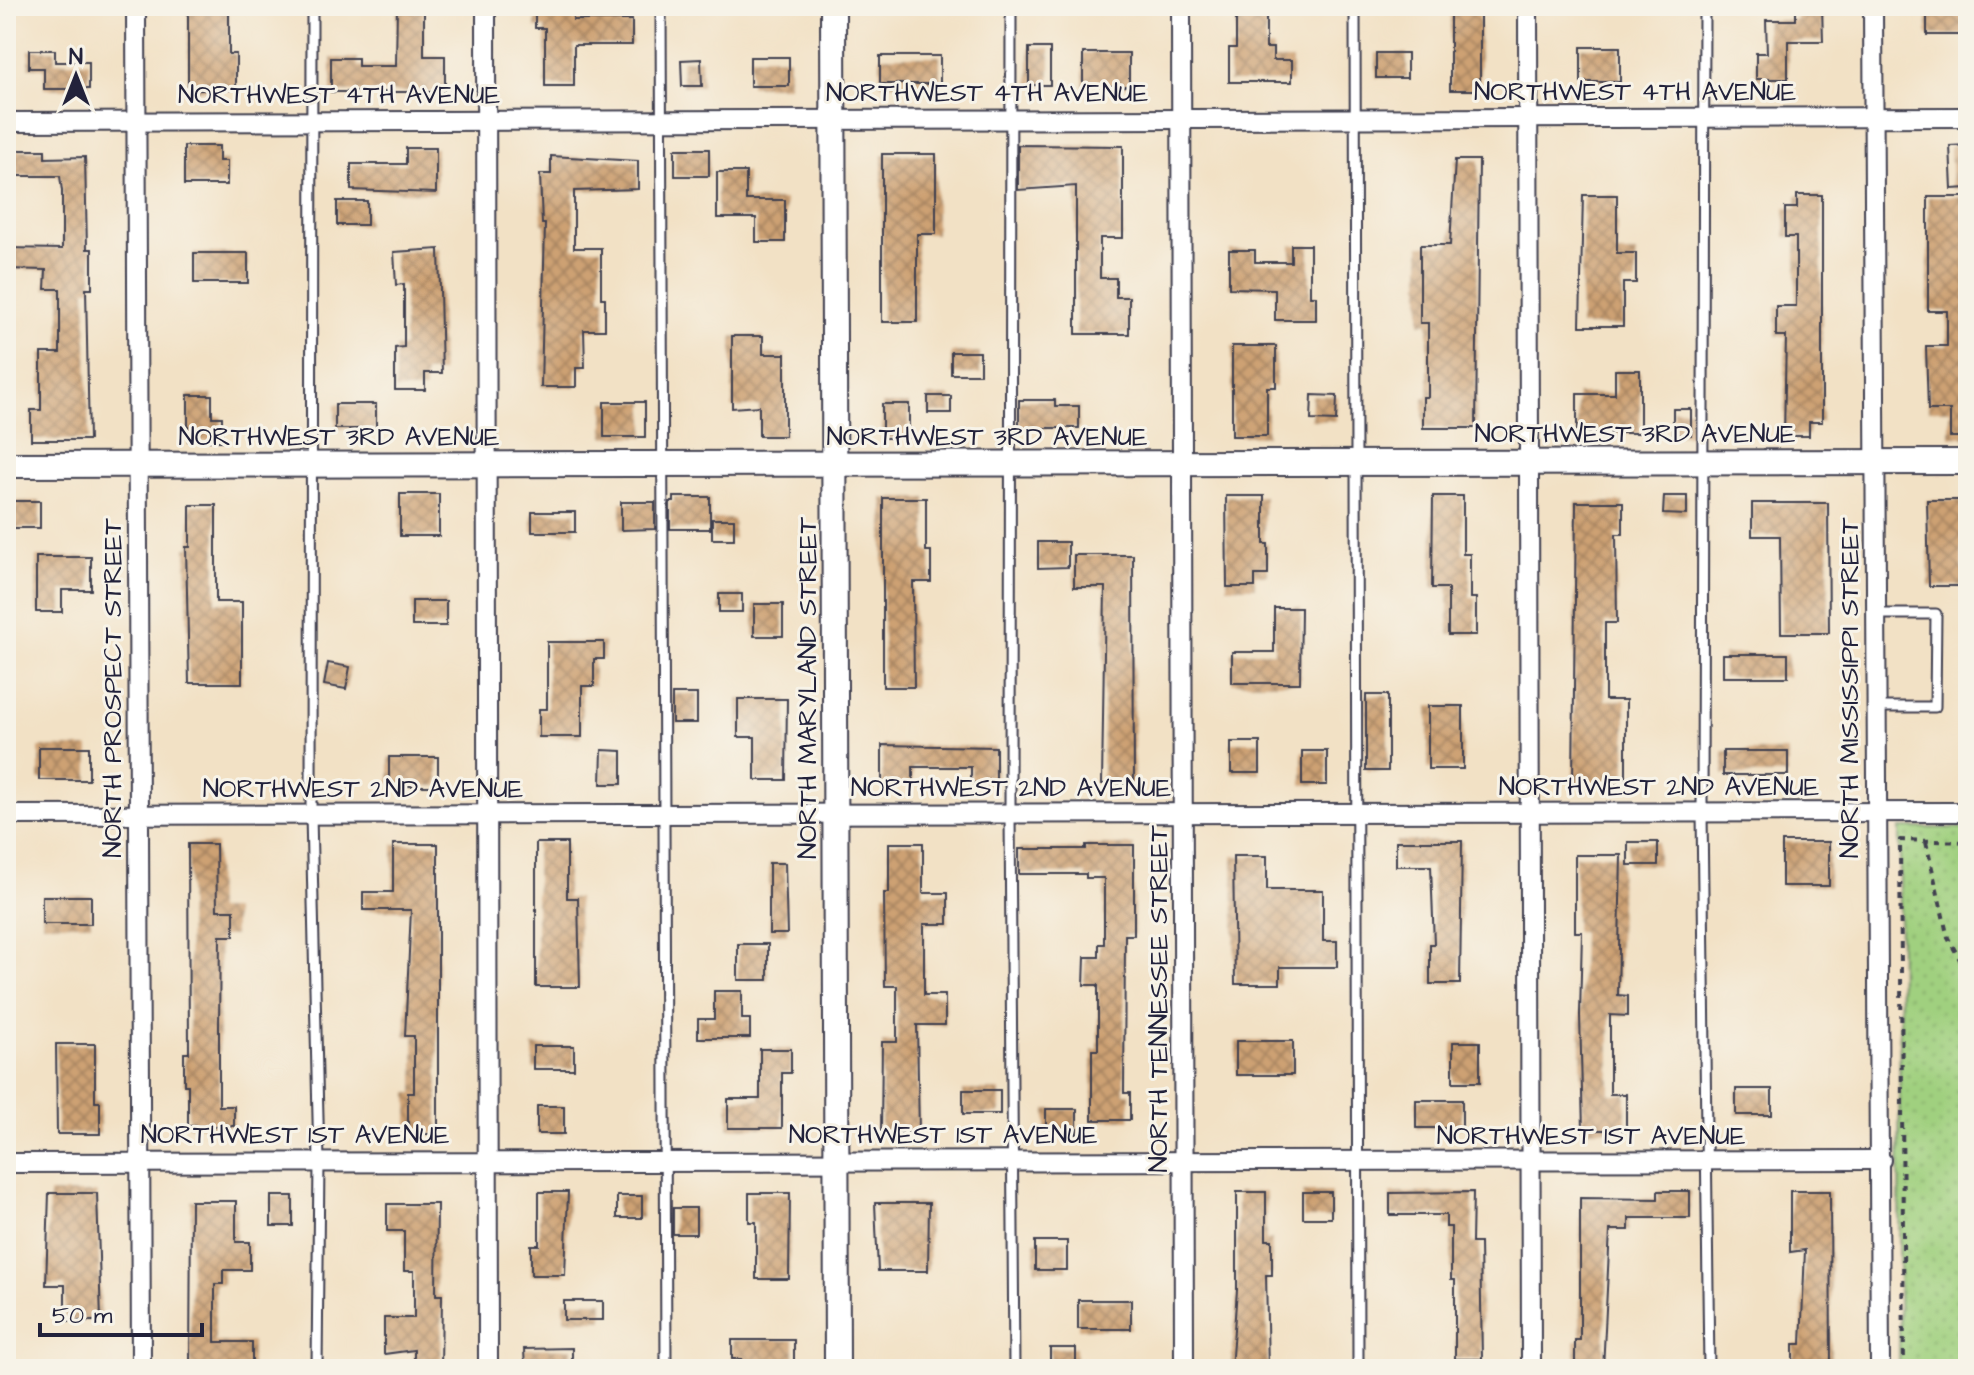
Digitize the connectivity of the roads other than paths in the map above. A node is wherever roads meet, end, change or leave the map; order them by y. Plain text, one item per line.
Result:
1 (136, 6) edge
2 (312, 6) edge
3 (486, 6) edge
4 (661, 6) edge
5 (833, 6) edge
6 (1011, 6) edge
7 (1181, 6) edge
8 (1355, 6) edge
9 (1528, 6) edge
10 (1704, 6) edge
11 (1873, 6) edge
12 (1527, 117) junction
13 (1704, 117) junction
14 (1968, 117) edge
15 (1180, 118) junction
16 (1355, 118) junction
17 (1874, 118) junction
18 (1011, 119) junction
19 (486, 120) junction
20 (659, 120) junction
21 (311, 121) junction
22 (833, 121) junction
23 (6, 122) edge
24 (136, 122) junction
25 (1530, 461) junction
26 (1702, 462) junction
27 (1875, 462) junction
28 (1968, 462) edge
29 (1355, 463) junction
30 (138, 464) junction
31 (1183, 464) junction
32 (6, 465) edge
33 (313, 465) junction
34 (835, 465) junction
35 (1010, 465) junction
36 (486, 466) junction
37 (659, 466) junction
38 (1876, 614) junction
39 (1876, 707) junction
40 (1968, 812) edge
41 (1358, 813) junction
42 (1530, 813) junction
43 (1702, 813) junction
44 (1877, 813) junction
45 (489, 814) junction
46 (663, 814) junction
47 (836, 814) junction
48 (1010, 814) junction
49 (1185, 814) junction
50 (6, 815) edge
51 (139, 815) junction
52 (311, 815) junction
53 (488, 1160) junction
54 (1184, 1160) junction
55 (1881, 1160) junction
56 (319, 1161) junction
57 (663, 1161) junction
58 (835, 1161) junction
59 (1013, 1161) junction
60 (141, 1162) junction
61 (1358, 1162) junction
62 (1709, 1162) junction
63 (6, 1163) edge
64 (1531, 1163) junction
65 (141, 1369) edge
66 (317, 1369) edge
67 (488, 1369) edge
68 (666, 1369) edge
69 (837, 1369) edge
70 (1014, 1369) edge
71 (1184, 1369) edge
72 (1358, 1369) edge
73 (1531, 1369) edge
74 (1709, 1369) edge
75 (1880, 1369) edge

1 - 24 street, NORTH PROSPECT STREET
2 - 21 lane
3 - 19 street
4 - 20 lane
5 - 22 street, NORTH MARYLAND STREET
6 - 18 lane
7 - 15 street, NORTH TENNESSEE STREET
8 - 16 lane
9 - 12 street
10 - 13 lane
11 - 17 street, NORTH MISSISSIPPI STREET
12 - 13 street, NORTHWEST 4TH AVENUE
12 - 16 street, NORTHWEST 4TH AVENUE
12 - 25 street
13 - 17 street, NORTHWEST 4TH AVENUE
13 - 26 lane
14 - 17 street, NORTHWEST 4TH AVENUE
15 - 16 street, NORTHWEST 4TH AVENUE
15 - 18 street, NORTHWEST 4TH AVENUE
15 - 31 street, NORTH TENNESSEE STREET
16 - 29 lane
17 - 27 street, NORTH MISSISSIPPI STREET
18 - 22 street, NORTHWEST 4TH AVENUE
18 - 35 lane
19 - 20 street, NORTHWEST 4TH AVENUE
19 - 21 street, NORTHWEST 4TH AVENUE
19 - 36 street
20 - 22 street, NORTHWEST 4TH AVENUE
20 - 37 lane
21 - 24 street, NORTHWEST 4TH AVENUE
21 - 33 lane
22 - 34 street, NORTH MARYLAND STREET
23 - 24 street, NORTHWEST 4TH AVENUE
24 - 30 street, NORTH PROSPECT STREET
25 - 26 street, NORTHWEST 3RD AVENUE
25 - 29 street, NORTHWEST 3RD AVENUE
25 - 42 street
26 - 27 street, NORTHWEST 3RD AVENUE
26 - 43 lane
27 - 28 street, NORTHWEST 3RD AVENUE
27 - 38 street, NORTH MISSISSIPPI STREET
29 - 31 street, NORTHWEST 3RD AVENUE
29 - 41 lane
30 - 32 street, NORTHWEST 3RD AVENUE
30 - 33 street, NORTHWEST 3RD AVENUE
30 - 51 street, NORTH PROSPECT STREET
31 - 35 street, NORTHWEST 3RD AVENUE
31 - 49 street, NORTH TENNESSEE STREET
33 - 36 street, NORTHWEST 3RD AVENUE
33 - 52 lane
34 - 35 street, NORTHWEST 3RD AVENUE
34 - 37 street, NORTHWEST 3RD AVENUE
34 - 47 street, NORTH MARYLAND STREET
35 - 48 lane
36 - 37 street, NORTHWEST 3RD AVENUE
36 - 45 street
37 - 46 lane
38 - 39 street, NORTH MISSISSIPPI STREET
38 - 39 lane
39 - 44 street, NORTH MISSISSIPPI STREET
40 - 44 street, NORTHWEST 2ND AVENUE
41 - 42 street, NORTHWEST 2ND AVENUE
41 - 49 street, NORTHWEST 2ND AVENUE
41 - 61 lane
42 - 43 street, NORTHWEST 2ND AVENUE
42 - 64 street
43 - 44 street, NORTHWEST 2ND AVENUE
43 - 62 lane
44 - 55 street, NORTH MISSISSIPPI STREET
45 - 46 street, NORTHWEST 2ND AVENUE
45 - 52 street, NORTHWEST 2ND AVENUE
45 - 53 street
46 - 47 street, NORTHWEST 2ND AVENUE
46 - 57 lane
47 - 48 street, NORTHWEST 2ND AVENUE
47 - 58 street, NORTH MARYLAND STREET
48 - 49 street, NORTHWEST 2ND AVENUE
48 - 59 lane
49 - 54 street, NORTH TENNESSEE STREET
50 - 51 street, NORTHWEST 2ND AVENUE
51 - 52 street, NORTHWEST 2ND AVENUE
51 - 60 street, NORTH PROSPECT STREET
52 - 56 lane
53 - 56 street, NORTHWEST 1ST AVENUE
53 - 57 street, NORTHWEST 1ST AVENUE
53 - 67 street
54 - 59 street, NORTHWEST 1ST AVENUE
54 - 61 street, NORTHWEST 1ST AVENUE
54 - 71 street, NORTH TENNESSEE STREET
55 - 62 street, NORTHWEST 1ST AVENUE
55 - 75 street, NORTH MISSISSIPPI STREET
56 - 60 street, NORTHWEST 1ST AVENUE
56 - 66 lane
57 - 58 street, NORTHWEST 1ST AVENUE
57 - 68 lane
58 - 59 street, NORTHWEST 1ST AVENUE
58 - 69 street, NORTH MARYLAND STREET
59 - 70 lane
60 - 63 street, NORTHWEST 1ST AVENUE
60 - 65 street, NORTH PROSPECT STREET
61 - 64 street, NORTHWEST 1ST AVENUE
61 - 72 lane
62 - 64 street, NORTHWEST 1ST AVENUE
62 - 74 lane
64 - 73 street

